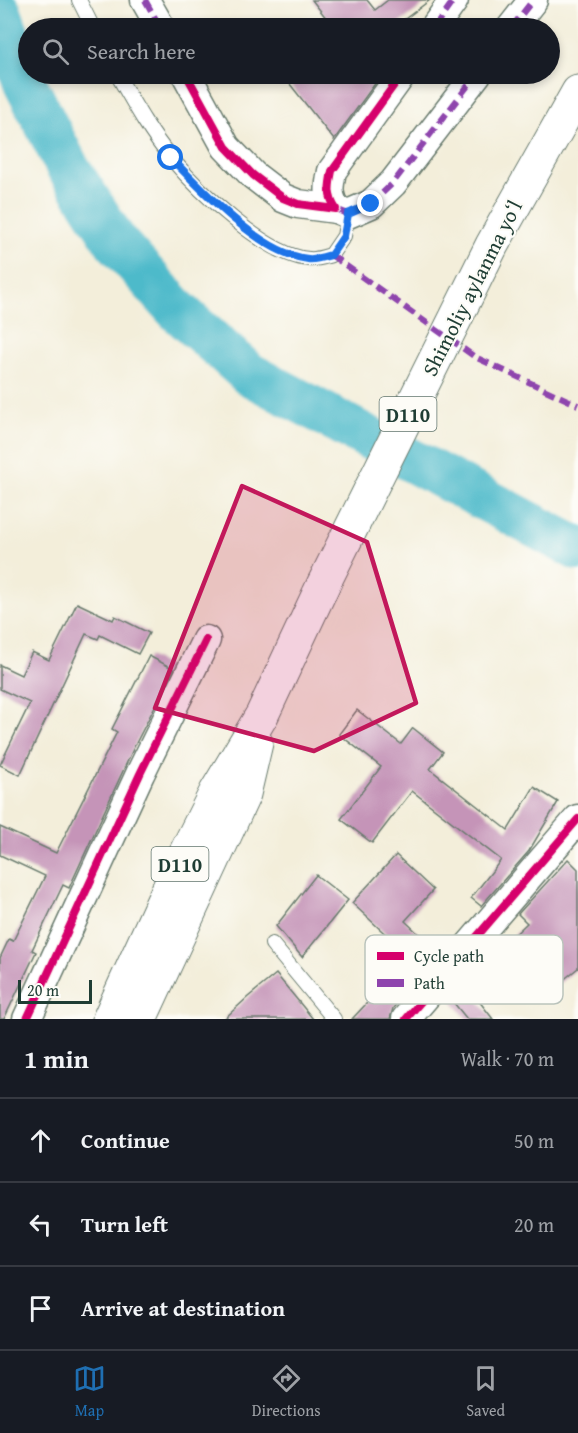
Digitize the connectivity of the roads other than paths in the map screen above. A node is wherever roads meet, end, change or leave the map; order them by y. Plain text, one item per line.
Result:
1 (79, 0) edge
2 (145, 0) edge
3 (454, 0) edge
4 (533, 0) edge
5 (88, 18) edge
6 (155, 18) edge
7 (441, 18) edge
8 (519, 18) edge
9 (123, 84) edge
10 (191, 84) edge
11 (395, 84) edge
12 (469, 84) edge
13 (578, 92) edge
14 (342, 211) junction
15 (206, 640) dead end
16 (262, 715) junction
17 (578, 819) edge
18 (478, 935) edge
19 (272, 944) dead end
20 (419, 1004) edge
21 (27, 1019) edge
22 (109, 1019) edge
23 (140, 1019) edge
24 (334, 1019) edge
25 (406, 1019) edge

1 - 5 lane
2 - 6 street
3 - 7 street
4 - 8 street
9 - 14 lane
10 - 14 street
11 - 14 street
12 - 14 street
13 - 16 main road, Shimoliy aylanma yoʻl / D110
15 - 21 street
16 - 22 main road, Shimoliy aylanma yoʻl / D110
16 - 23 main road, Shimoliy aylanma yoʻl / D110
17 - 18 street
19 - 24 lane
20 - 25 street

